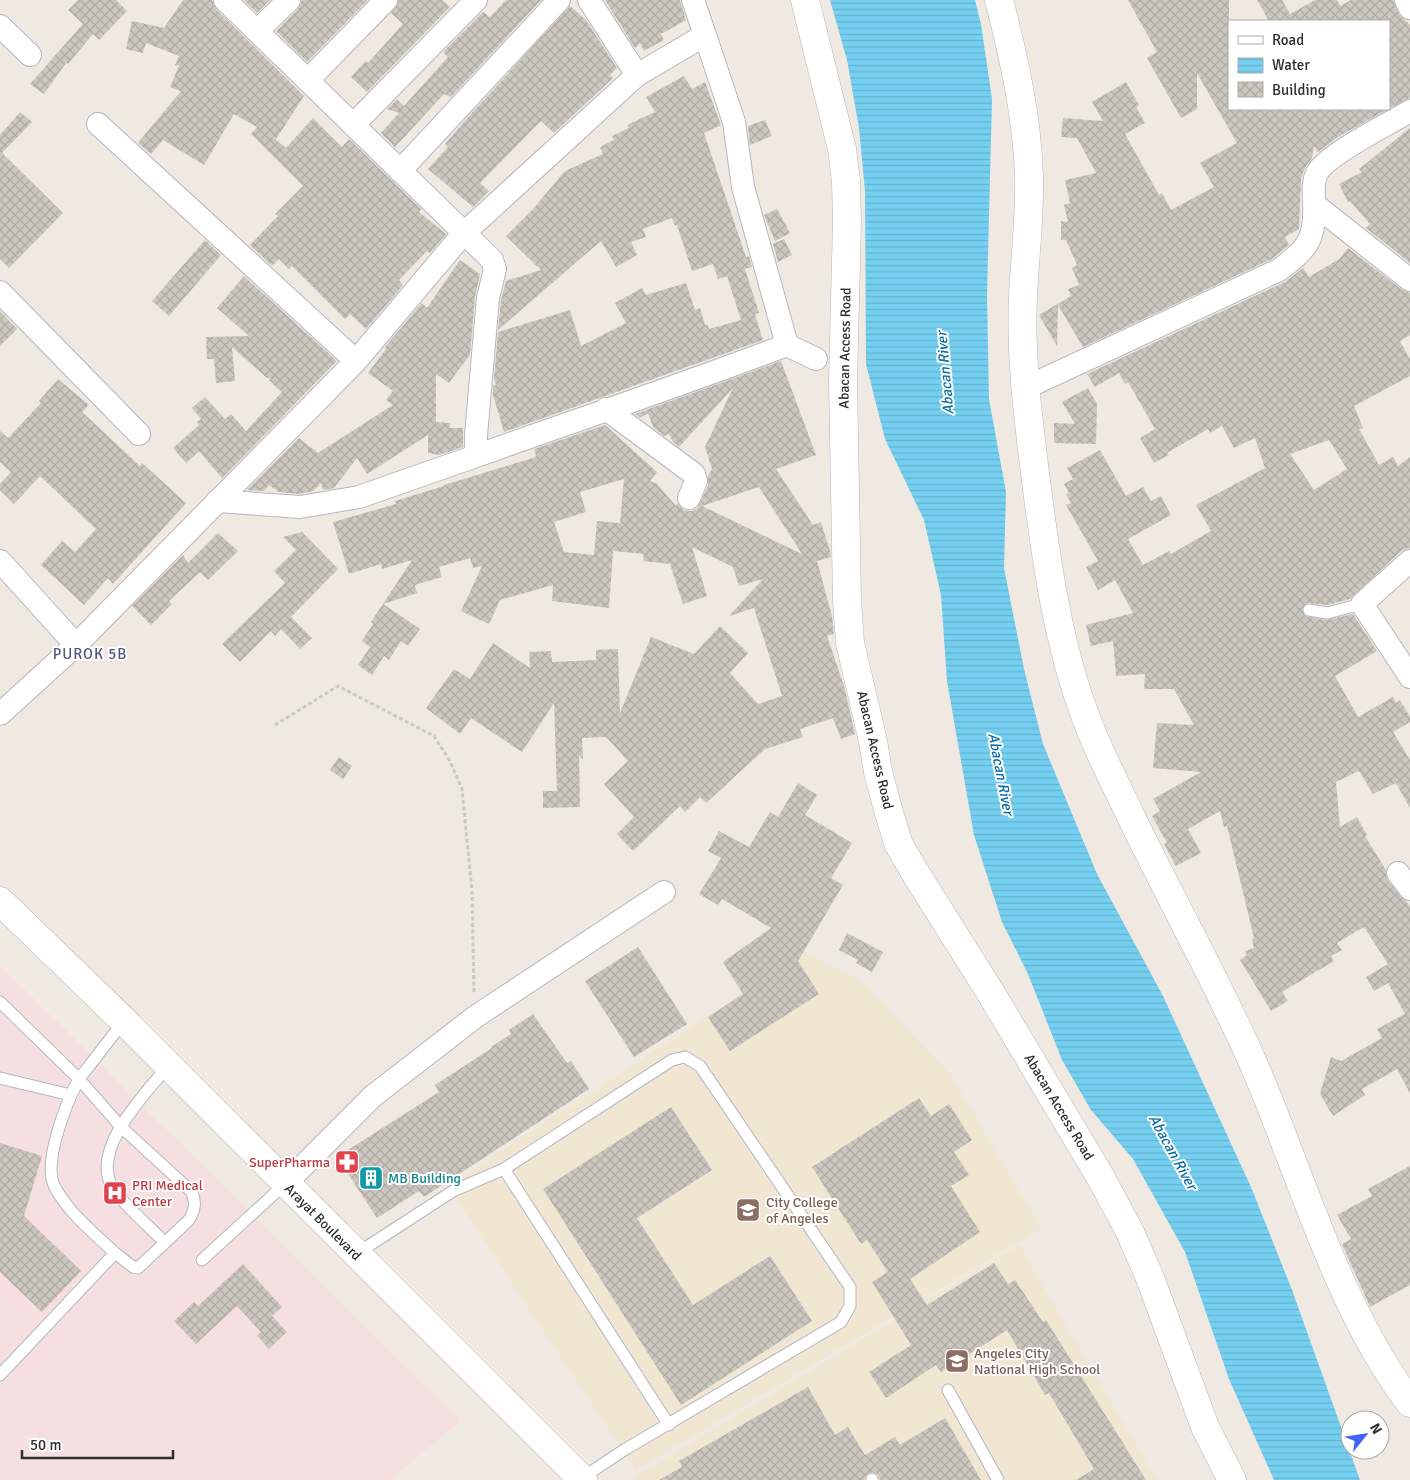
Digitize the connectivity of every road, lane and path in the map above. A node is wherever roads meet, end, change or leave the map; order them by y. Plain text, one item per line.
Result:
1 (224, 0) edge
2 (289, 0) edge
3 (386, 0) edge
4 (476, 0) edge
5 (559, 0) edge
6 (589, 0) edge
7 (693, 0) edge
8 (805, 0) edge
9 (999, 0) edge
10 (1406, 0) edge
11 (1410, 8) edge
12 (0, 26) edge
13 (257, 31) junction
14 (705, 36) junction
15 (30, 55) dead end
16 (637, 75) junction
17 (308, 80) junction
18 (1410, 111) edge
19 (98, 124) dead end
20 (353, 125) junction
21 (400, 170) junction
22 (1314, 204) junction
23 (463, 234) junction
24 (1410, 280) edge
25 (0, 292) edge
26 (787, 345) junction
27 (816, 359) dead end
28 (356, 361) junction
29 (1025, 388) junction
30 (606, 409) junction
31 (140, 434) dead end
32 (476, 456) junction
33 (689, 498) dead end
34 (217, 502) junction
35 (0, 561) edge
36 (1410, 561) edge
37 (1362, 604) junction
38 (1309, 610) dead end
39 (76, 645) junction
40 (1402, 674) edge
41 (0, 714) edge
42 (275, 725) dead end
43 (664, 892) dead end
44 (0, 901) edge
45 (0, 1002) edge
46 (475, 1017) junction
47 (124, 1022) junction
48 (168, 1066) junction
49 (0, 1078) edge
50 (79, 1079) junction
51 (71, 1095) junction
52 (121, 1127) junction
53 (504, 1169) junction
54 (285, 1184) junction
55 (165, 1243) junction
56 (115, 1252) junction
57 (356, 1254) junction
58 (202, 1260) dead end
59 (0, 1374) edge
60 (948, 1390) dead end
61 (1410, 1403) edge
62 (669, 1425) junction
63 (583, 1479) edge
64 (998, 1480) edge
65 (1232, 1480) edge

1 - 13 street
2 - 13 street
3 - 17 street
4 - 20 street
5 - 21 street
6 - 16 street
7 - 14 street
8 - 65 street, Abacan Access Road
9 - 29 street
10 - 11 street
12 - 15 street
13 - 17 street
14 - 16 street
14 - 26 street
16 - 23 street
17 - 20 street
18 - 22 street
19 - 28 street
20 - 21 street
21 - 23 street
22 - 24 street
22 - 29 street
23 - 28 street
23 - 32 street
25 - 31 street
26 - 27 street
26 - 30 street
28 - 34 street
29 - 61 street
30 - 32 street
30 - 33 street
32 - 34 street
34 - 39 street
35 - 39 street
36 - 37 street
37 - 38 lane
37 - 40 street
39 - 41 street
42 - 46 path
43 - 46 street
44 - 47 street, Arayat Boulevard
45 - 50 lane
46 - 54 street
47 - 48 street, Arayat Boulevard
47 - 50 lane
48 - 52 lane
48 - 54 street, Arayat Boulevard
49 - 51 lane
50 - 51 lane
50 - 52 lane
51 - 56 lane
52 - 55 lane
52 - 55 lane
53 - 57 lane
53 - 62 lane
53 - 62 lane
54 - 57 street, Arayat Boulevard
54 - 58 lane
55 - 56 lane
56 - 59 lane
57 - 63 street, Arayat Boulevard
60 - 64 lane
62 - 63 lane

